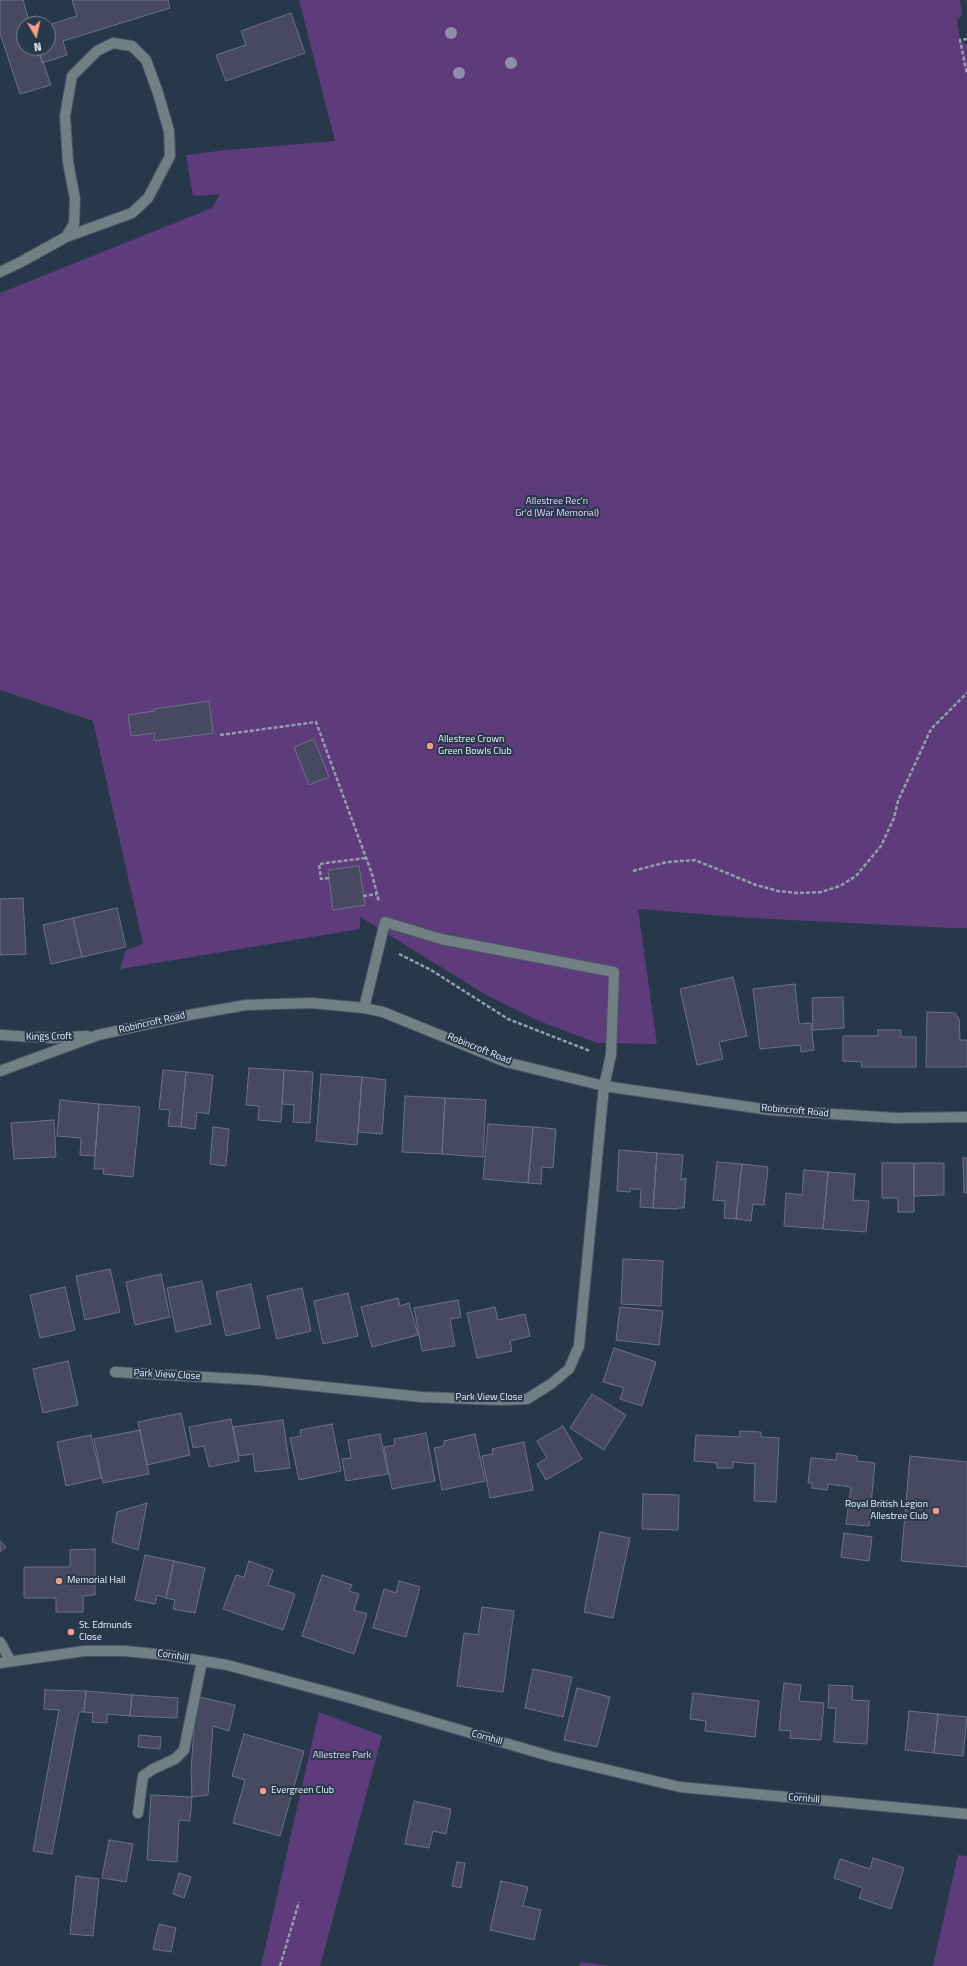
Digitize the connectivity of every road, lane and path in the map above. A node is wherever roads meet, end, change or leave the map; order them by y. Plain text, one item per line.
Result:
1 (967, 40) edge
2 (967, 74) edge
3 (66, 237) junction
4 (0, 272) edge
5 (967, 693) edge
6 (220, 735) dead end
7 (365, 858) junction
8 (633, 871) dead end
9 (329, 878) dead end
10 (377, 894) junction
11 (363, 896) dead end
12 (385, 922) junction
13 (380, 945) junction
14 (364, 1008) junction
15 (0, 1035) edge
16 (98, 1035) junction
17 (612, 1055) junction
18 (0, 1071) edge
19 (604, 1086) junction
20 (967, 1117) edge
21 (115, 1372) dead end
22 (0, 1642) edge
23 (10, 1660) junction
24 (202, 1661) junction
25 (0, 1663) edge
26 (138, 1813) dead end
27 (967, 1814) edge
28 (299, 1902) dead end
29 (280, 1966) edge

1 - 2 path
3 - 3 street
3 - 4 street
5 - 8 path
6 - 7 path
7 - 9 path
7 - 10 path
10 - 11 path
10 - 12 path
12 - 13 street
12 - 17 street, Park View Close
13 - 14 street
13 - 17 path
14 - 16 street, Robincroft Road
14 - 19 street, Robincroft Road
15 - 16 street, Kings Croft
16 - 18 street, Robincroft Road
17 - 19 street, Park View Close
19 - 20 street, Robincroft Road
19 - 21 street, Park View Close
22 - 23 street
23 - 24 street, Cornhill
23 - 25 street, Cornhill
24 - 26 street
24 - 27 street, Cornhill
28 - 29 path

